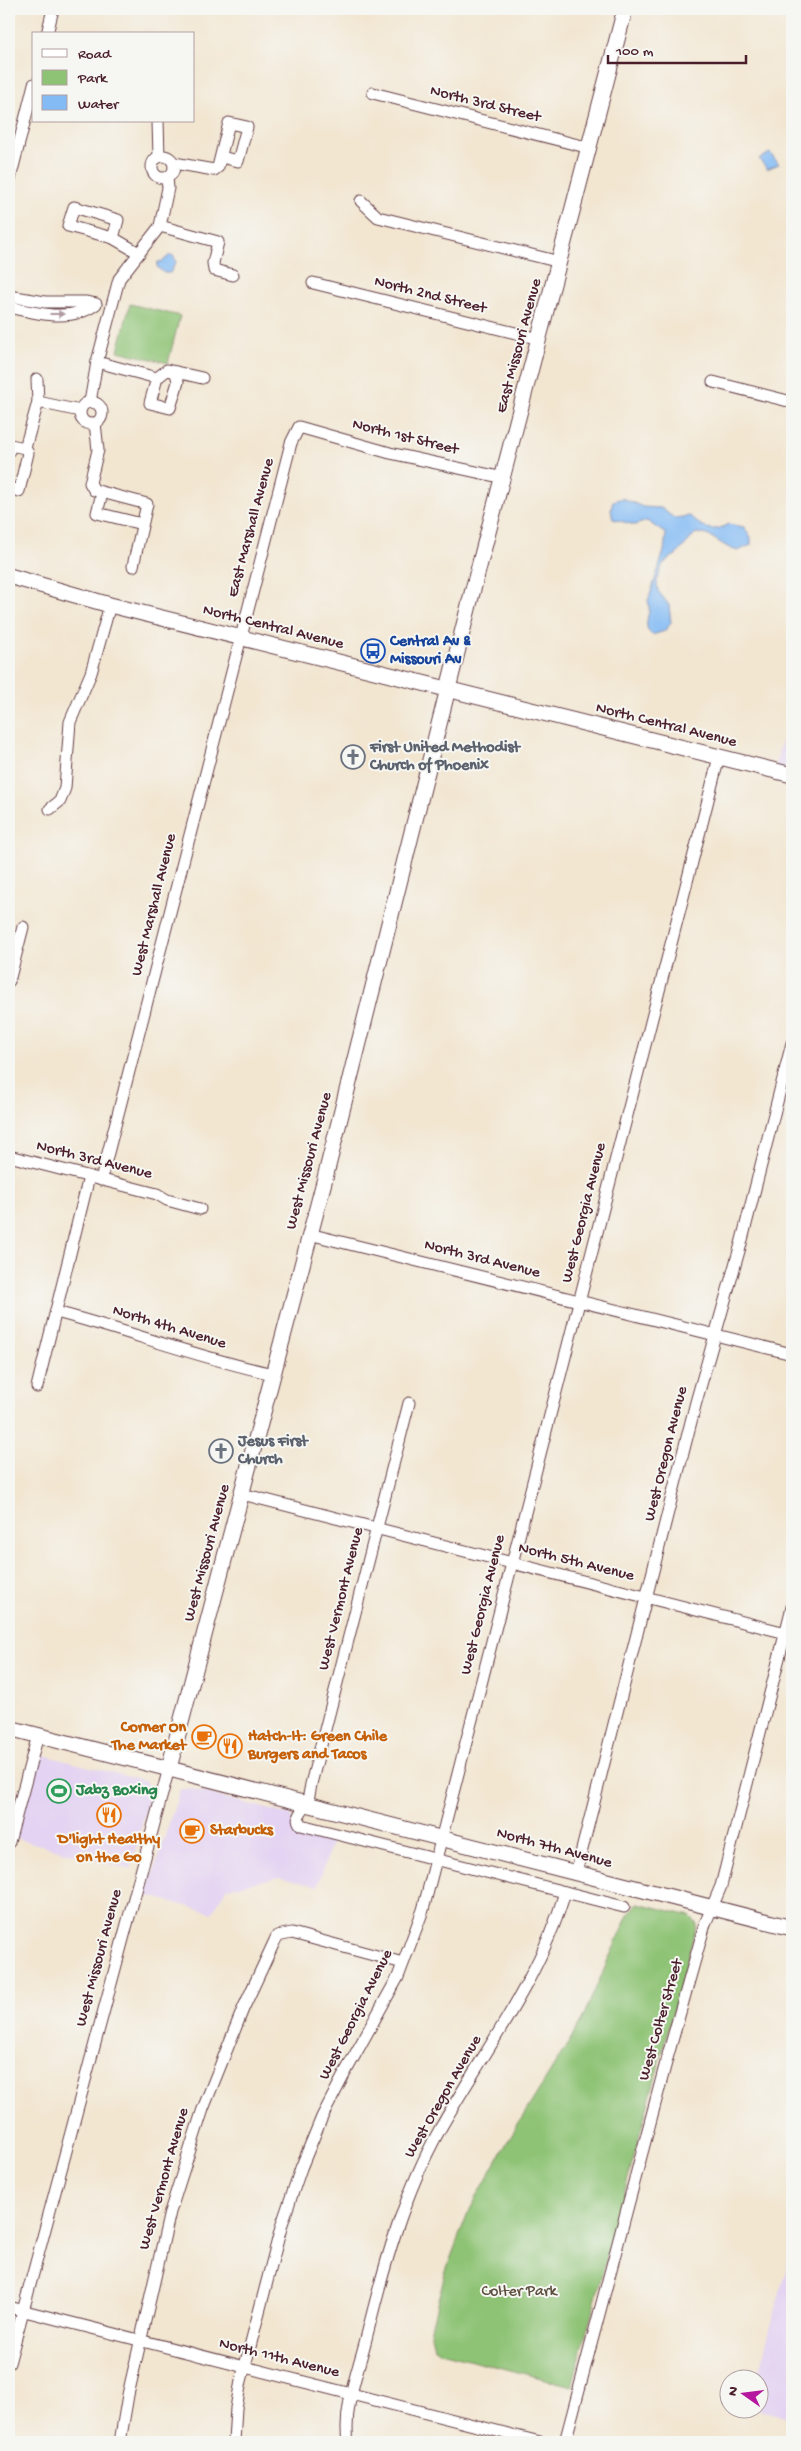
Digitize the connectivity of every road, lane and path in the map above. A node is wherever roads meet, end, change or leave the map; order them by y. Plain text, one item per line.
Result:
1 (53, 9) edge
2 (621, 10) edge
3 (47, 32) edge
4 (32, 92) edge
5 (373, 93) dead end
6 (158, 122) edge
7 (590, 148) junction
8 (159, 157) junction
9 (221, 158) dead end
10 (174, 163) junction
11 (167, 178) junction
12 (9, 183) edge
13 (360, 201) dead end
14 (160, 226) junction
15 (113, 238) dead end
16 (139, 253) junction
17 (560, 262) junction
18 (233, 275) dead end
19 (313, 283) dead end
20 (9, 296) edge
21 (112, 302) junction
22 (96, 304) junction
23 (9, 306) edge
24 (540, 339) junction
25 (97, 362) junction
26 (176, 372) junction
27 (157, 378) junction
28 (202, 378) dead end
29 (37, 379) dead end
30 (713, 382) dead end
31 (38, 402) junction
32 (90, 402) junction
33 (792, 402) edge
34 (80, 411) junction
35 (95, 423) junction
36 (299, 427) joint
37 (25, 448) junction
38 (9, 451) edge
39 (504, 478) junction
40 (9, 488) edge
41 (102, 492) junction
42 (142, 524) junction
43 (133, 566) dead end
44 (9, 576) edge
45 (110, 605) junction
46 (240, 638) junction
47 (448, 691) junction
48 (719, 757) junction
49 (792, 776) edge
50 (50, 809) dead end
51 (23, 927) dead end
52 (9, 981) edge
53 (792, 1044) edge
54 (9, 1156) edge
55 (95, 1178) junction
56 (200, 1209) dead end
57 (309, 1234) junction
58 (580, 1301) junction
59 (56, 1312) junction
60 (715, 1335) junction
61 (792, 1354) edge
62 (273, 1374) junction
63 (38, 1387) dead end
64 (409, 1403) dead end
65 (242, 1494) junction
66 (377, 1529) junction
67 (511, 1563) junction
68 (647, 1598) junction
69 (792, 1607) edge
70 (786, 1633) junction
71 (9, 1728) edge
72 (38, 1735) junction
73 (169, 1768) junction
74 (306, 1804) junction
75 (442, 1838) junction
76 (9, 1842) edge
77 (436, 1860) junction
78 (576, 1874) junction
79 (565, 1892) junction
80 (624, 1908) dead end
81 (712, 1908) junction
82 (792, 1928) edge
83 (403, 1963) junction
84 (9, 2307) edge
85 (23, 2311) junction
86 (140, 2340) junction
87 (9, 2363) edge
88 (245, 2367) junction
89 (352, 2394) junction
90 (120, 2442) edge
91 (234, 2442) edge
92 (348, 2442) edge
93 (540, 2442) edge
94 (565, 2442) edge

1 - 3 street
2 - 7 main road, East Missouri Avenue
4 - 12 street
5 - 7 street, North 3rd Street
6 - 8 street
7 - 17 main road, East Missouri Avenue
8 - 10 street
8 - 11 street
9 - 10 street
10 - 11 street
11 - 14 street
13 - 17 street
14 - 16 street
14 - 18 street
15 - 16 street
16 - 21 street
17 - 24 main road, East Missouri Avenue
19 - 24 street, North 2nd Street
20 - 22 street
21 - 22 street
21 - 25 street
23 -> 22 street
24 - 39 main road, East Missouri Avenue
25 - 27 street
25 - 32 street
26 - 27 street
26 - 27 street
26 - 28 street
29 - 31 street
30 - 33 street
31 - 34 street
31 - 37 street
32 - 34 street
32 - 35 street
34 - 35 street
35 - 41 street
36 - 39 street, North 1st Street
36 - 46 street, East Marshall Avenue
37 - 38 street
37 - 40 street
39 - 47 main road, East Missouri Avenue
41 - 42 street
41 - 42 street
42 - 43 street
44 - 45 main road, North Central Avenue
45 - 46 main road, North Central Avenue
45 - 50 street
46 - 47 main road, North Central Avenue
46 - 55 street, West Marshall Avenue
47 - 48 main road, North Central Avenue
47 - 57 main road, West Missouri Avenue
48 - 49 main road, North Central Avenue
48 - 58 street, West Georgia Avenue
51 - 52 street
53 - 60 street, West Oregon Avenue
54 - 55 street, North 3rd Avenue
55 - 56 street, North 3rd Avenue
55 - 59 street, West Marshall Avenue
57 - 58 street, North 3rd Avenue
57 - 62 main road, West Missouri Avenue
58 - 60 street, North 3rd Avenue
58 - 67 street, West Georgia Avenue
59 - 62 street, North 4th Avenue
59 - 63 street, West Marshall Avenue
60 - 61 street, North 3rd Avenue
60 - 68 street, West Oregon Avenue
62 - 65 main road, West Missouri Avenue
64 - 66 street, West Vermont Avenue
65 - 66 street, North 5th Avenue
65 - 73 main road, West Missouri Avenue
66 - 67 street, North 5th Avenue
66 - 74 street, West Vermont Avenue
67 - 68 street, North 5th Avenue
67 - 75 street, West Georgia Avenue
68 - 70 street, North 5th Avenue
68 - 78 street, West Oregon Avenue
69 - 70 street, West Colter Street
70 - 81 street, West Colter Street
71 - 72 main road, North 7th Avenue
72 - 73 main road, North 7th Avenue
72 - 76 street
73 - 74 main road, North 7th Avenue
73 - 85 street, West Missouri Avenue
74 - 75 main road, North 7th Avenue
74 - 77 street
75 - 77 street, West Georgia Avenue
75 - 78 main road, North 7th Avenue
77 - 79 street
77 - 83 street, West Georgia Avenue
78 - 81 main road, North 7th Avenue
79 - 80 street
79 - 89 street, West Oregon Avenue
81 - 82 main road, North 7th Avenue
81 - 94 street, West Colter Street
83 - 86 street, West Vermont Avenue
83 - 88 street, West Georgia Avenue
84 - 85 street, North 11th Avenue
85 - 86 street, North 11th Avenue
85 - 87 street, West Missouri Avenue
86 - 88 street, North 11th Avenue
86 - 90 street, West Vermont Avenue
88 - 89 street, North 11th Avenue
88 - 91 street, West Georgia Avenue
89 - 92 street, West Oregon Avenue
89 - 93 street, North 11th Avenue

